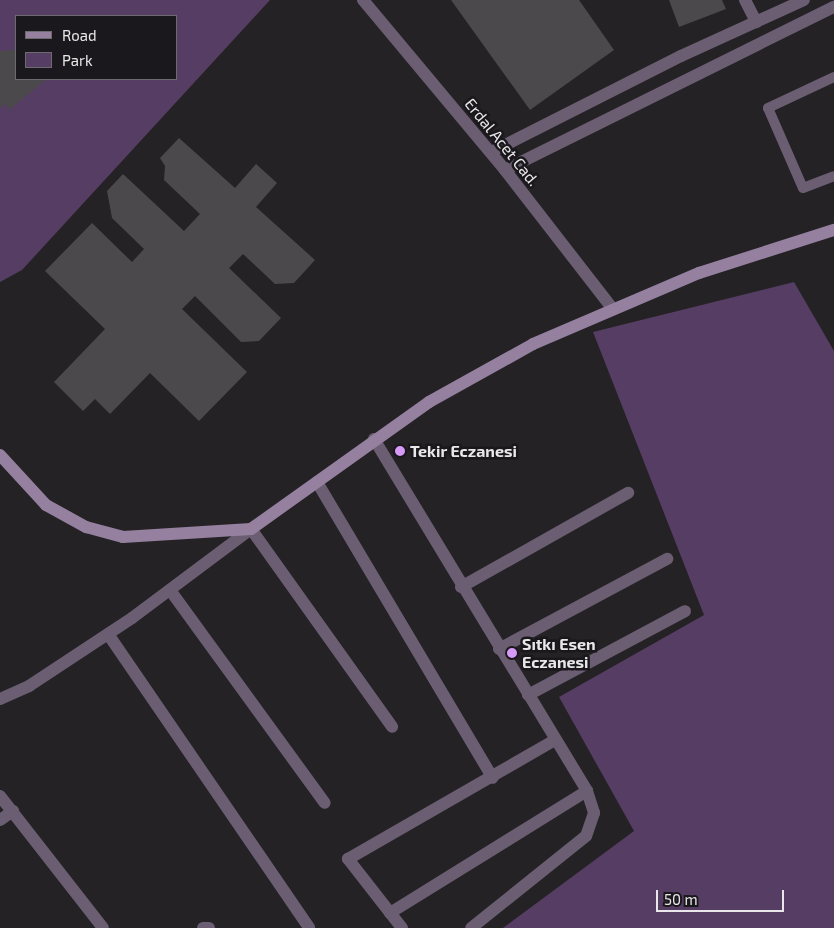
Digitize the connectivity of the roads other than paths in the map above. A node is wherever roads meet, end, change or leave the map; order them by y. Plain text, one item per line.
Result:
1 (363, 0) edge
2 (745, 0) edge
3 (804, 0) edge
4 (834, 7) edge
5 (756, 22) junction
6 (834, 77) edge
7 (491, 152) junction
8 (505, 170) junction
9 (834, 176) edge
10 (834, 230) edge
11 (612, 308) junction
12 (374, 439) junction
13 (0, 455) edge
14 (317, 482) junction
15 (628, 493) dead end
16 (251, 529) junction
17 (668, 559) dead end
18 (461, 587) junction
19 (170, 590) junction
20 (685, 611) dead end
21 (108, 634) junction
22 (499, 649) junction
23 (528, 695) junction
24 (0, 699) edge
25 (392, 727) dead end
26 (556, 740) junction
27 (493, 778) junction
28 (587, 791) junction
29 (0, 796) edge
30 (325, 803) dead end
31 (13, 812) junction
32 (0, 820) edge
33 (390, 913) junction
34 (103, 928) edge
35 (203, 928) edge
36 (208, 928) edge
37 (309, 928) edge
38 (402, 928) edge
39 (471, 928) edge

1 - 7 street, Erdal Acet Cad.
2 - 5 street
3 - 5 street
4 - 8 street
5 - 7 street
6 - 9 lane
7 - 8 street, Erdal Acet Cad.
8 - 11 street, Erdal Acet Cad.
10 - 11 main road
11 - 12 main road
12 - 14 main road
12 - 18 street
13 - 16 main road
14 - 16 main road
14 - 27 street
15 - 18 street
16 - 19 street
16 - 25 street
17 - 22 street
18 - 22 street
19 - 21 street
19 - 30 street
20 - 23 street
21 - 24 street
21 - 37 street
22 - 23 street
23 - 26 street
26 - 27 street
26 - 28 street
27 - 33 street
28 - 33 street
28 - 39 street
29 - 31 street
31 - 32 street
31 - 34 street
33 - 38 street
35 - 36 street

